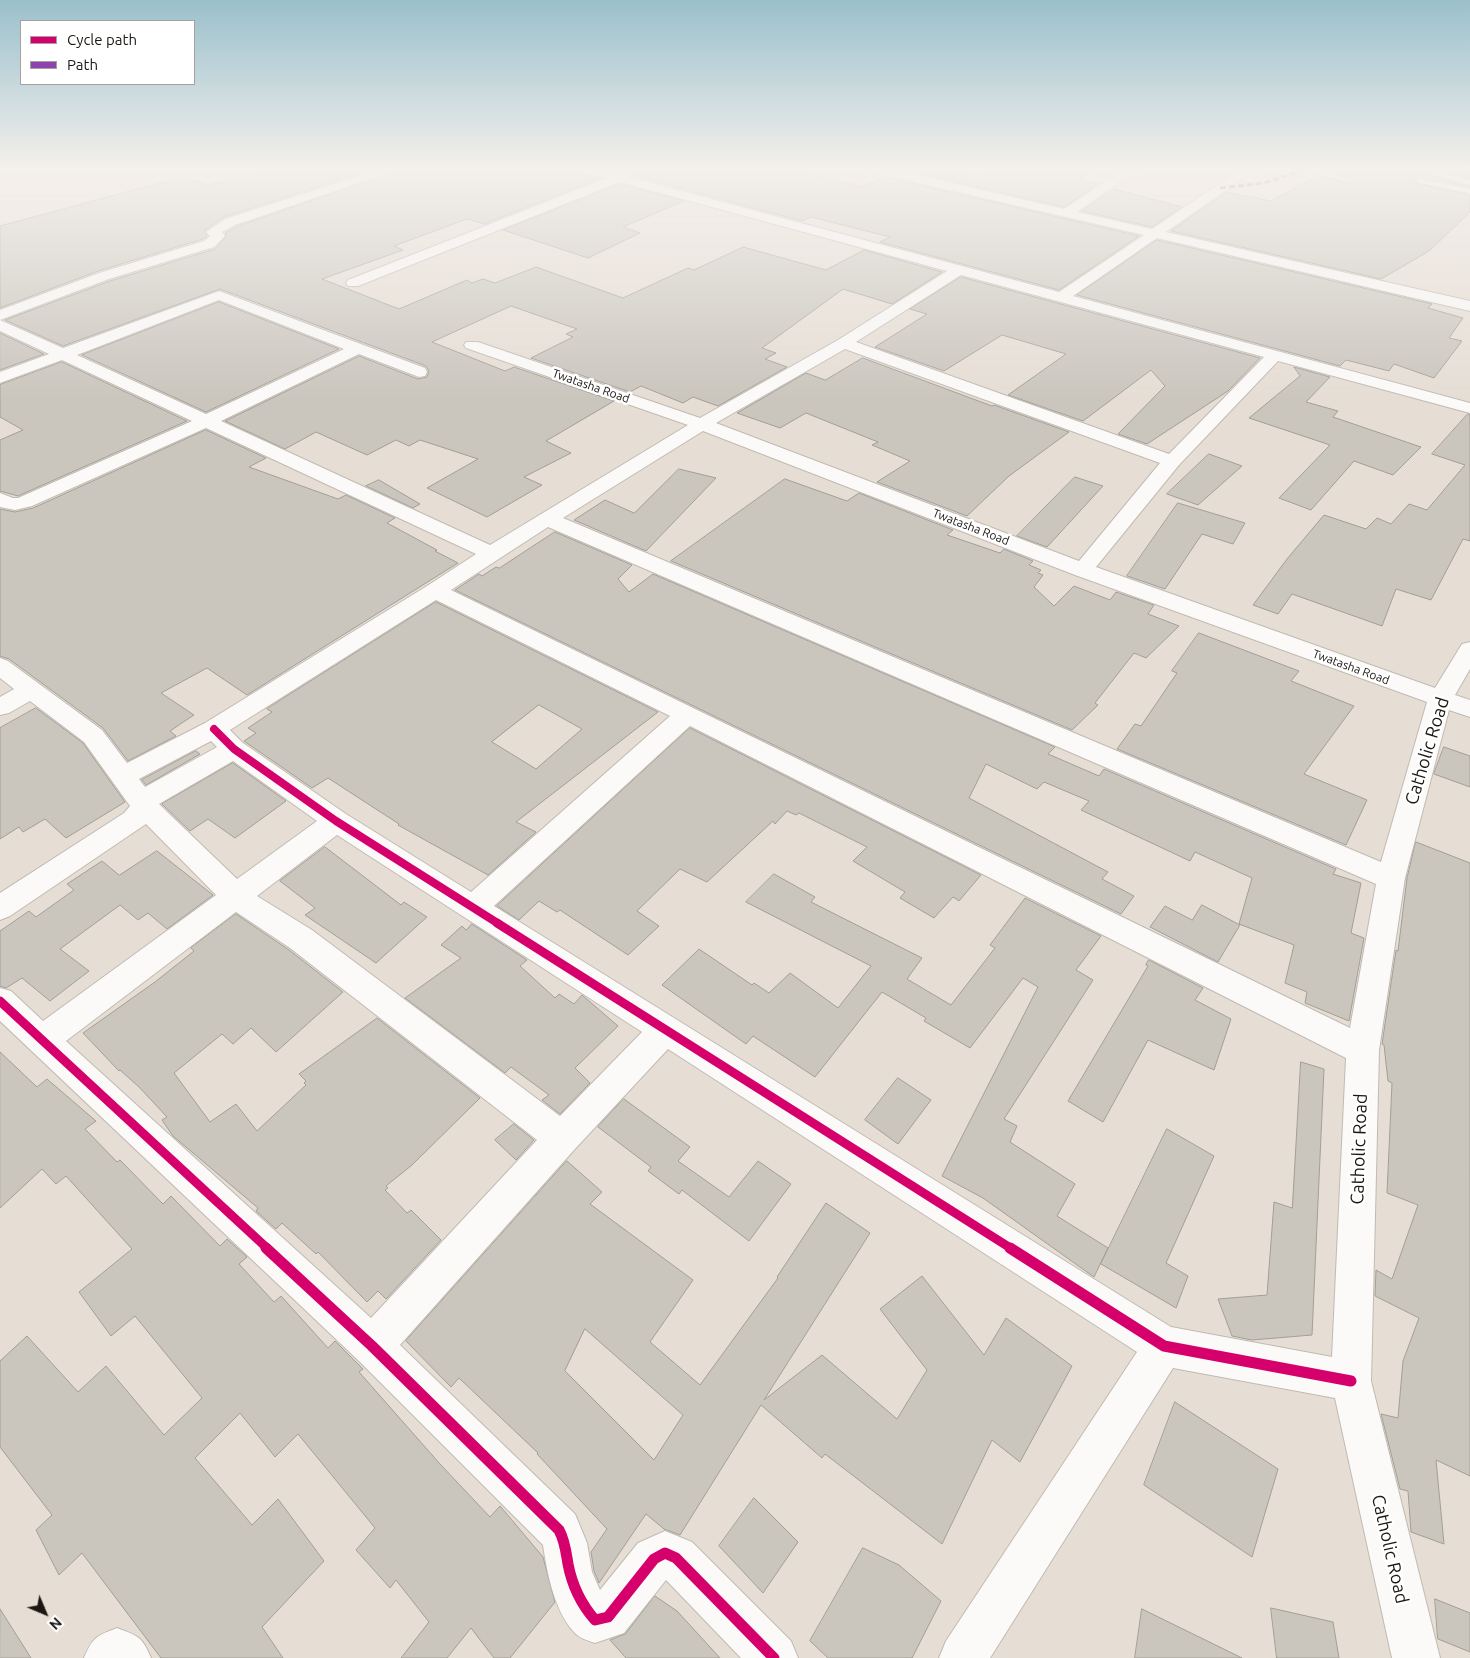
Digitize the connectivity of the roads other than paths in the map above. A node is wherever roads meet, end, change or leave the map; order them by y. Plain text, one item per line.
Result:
1 (208, 244) edge
2 (450, 244) edge
3 (859, 244) edge
4 (1139, 244) edge
5 (1200, 244) edge
6 (957, 271) junction
7 (354, 282) dead end
8 (1061, 298) junction
9 (1470, 306) edge
10 (0, 315) edge
11 (0, 325) edge
12 (844, 343) junction
13 (472, 345) dead end
14 (357, 349) junction
15 (63, 353) junction
16 (1275, 355) junction
17 (419, 372) dead end
18 (0, 378) edge
19 (1470, 408) edge
20 (206, 421) junction
21 (702, 424) junction
22 (1172, 460) junction
23 (0, 499) edge
24 (548, 519) junction
25 (491, 553) junction
26 (1083, 570) junction
27 (435, 591) junction
28 (1470, 649) edge
29 (0, 666) edge
30 (32, 690) junction
31 (1455, 704) edge
32 (0, 707) edge
33 (687, 714) junction
34 (224, 739) junction
35 (124, 776) junction
36 (143, 804) junction
37 (336, 821) junction
38 (1391, 878) junction
39 (236, 897) junction
40 (0, 908) edge
41 (472, 908) junction
42 (0, 1001) edge
43 (665, 1030) junction
44 (42, 1040) junction
45 (1363, 1050) junction
46 (562, 1138) junction
47 (372, 1346) junction
48 (1164, 1346) junction
49 (1351, 1381) junction
50 (108, 1658) edge
51 (127, 1658) edge
52 (774, 1658) edge
53 (963, 1658) edge
54 (1416, 1658) edge

1 - 10 street
2 - 7 street
3 - 6 street
4 - 8 street
5 - 9 street
6 - 8 street
6 - 12 street
8 - 16 street
11 - 15 street
12 - 21 street
12 - 22 street
13 - 21 street, Twatasha Road
14 - 15 street
14 - 17 street
14 - 20 street
15 - 18 street
15 - 20 street
16 - 19 street
16 - 22 street
20 - 23 street
20 - 25 street
21 - 24 street
21 - 26 street, Twatasha Road
22 - 26 street
24 - 25 street
24 - 38 street
25 - 27 street
26 - 31 street, Twatasha Road
27 - 33 street
27 - 34 street
28 - 31 street, Catholic Road
29 - 30 street
30 - 32 street
30 - 35 street
31 - 38 street, Catholic Road
33 - 41 street
33 - 45 street
34 - 35 street
34 - 36 street
34 - 37 street
35 - 36 street
36 - 39 street
36 - 40 street
37 - 39 street
37 - 41 street
38 - 45 street, Catholic Road
39 - 44 street
39 - 46 street
41 - 43 street
42 - 44 street
43 - 46 street
43 - 48 street
44 - 47 street
45 - 49 street, Catholic Road
46 - 47 street
47 - 52 street
48 - 49 street
48 - 53 street
49 - 54 street, Catholic Road
50 - 51 street

